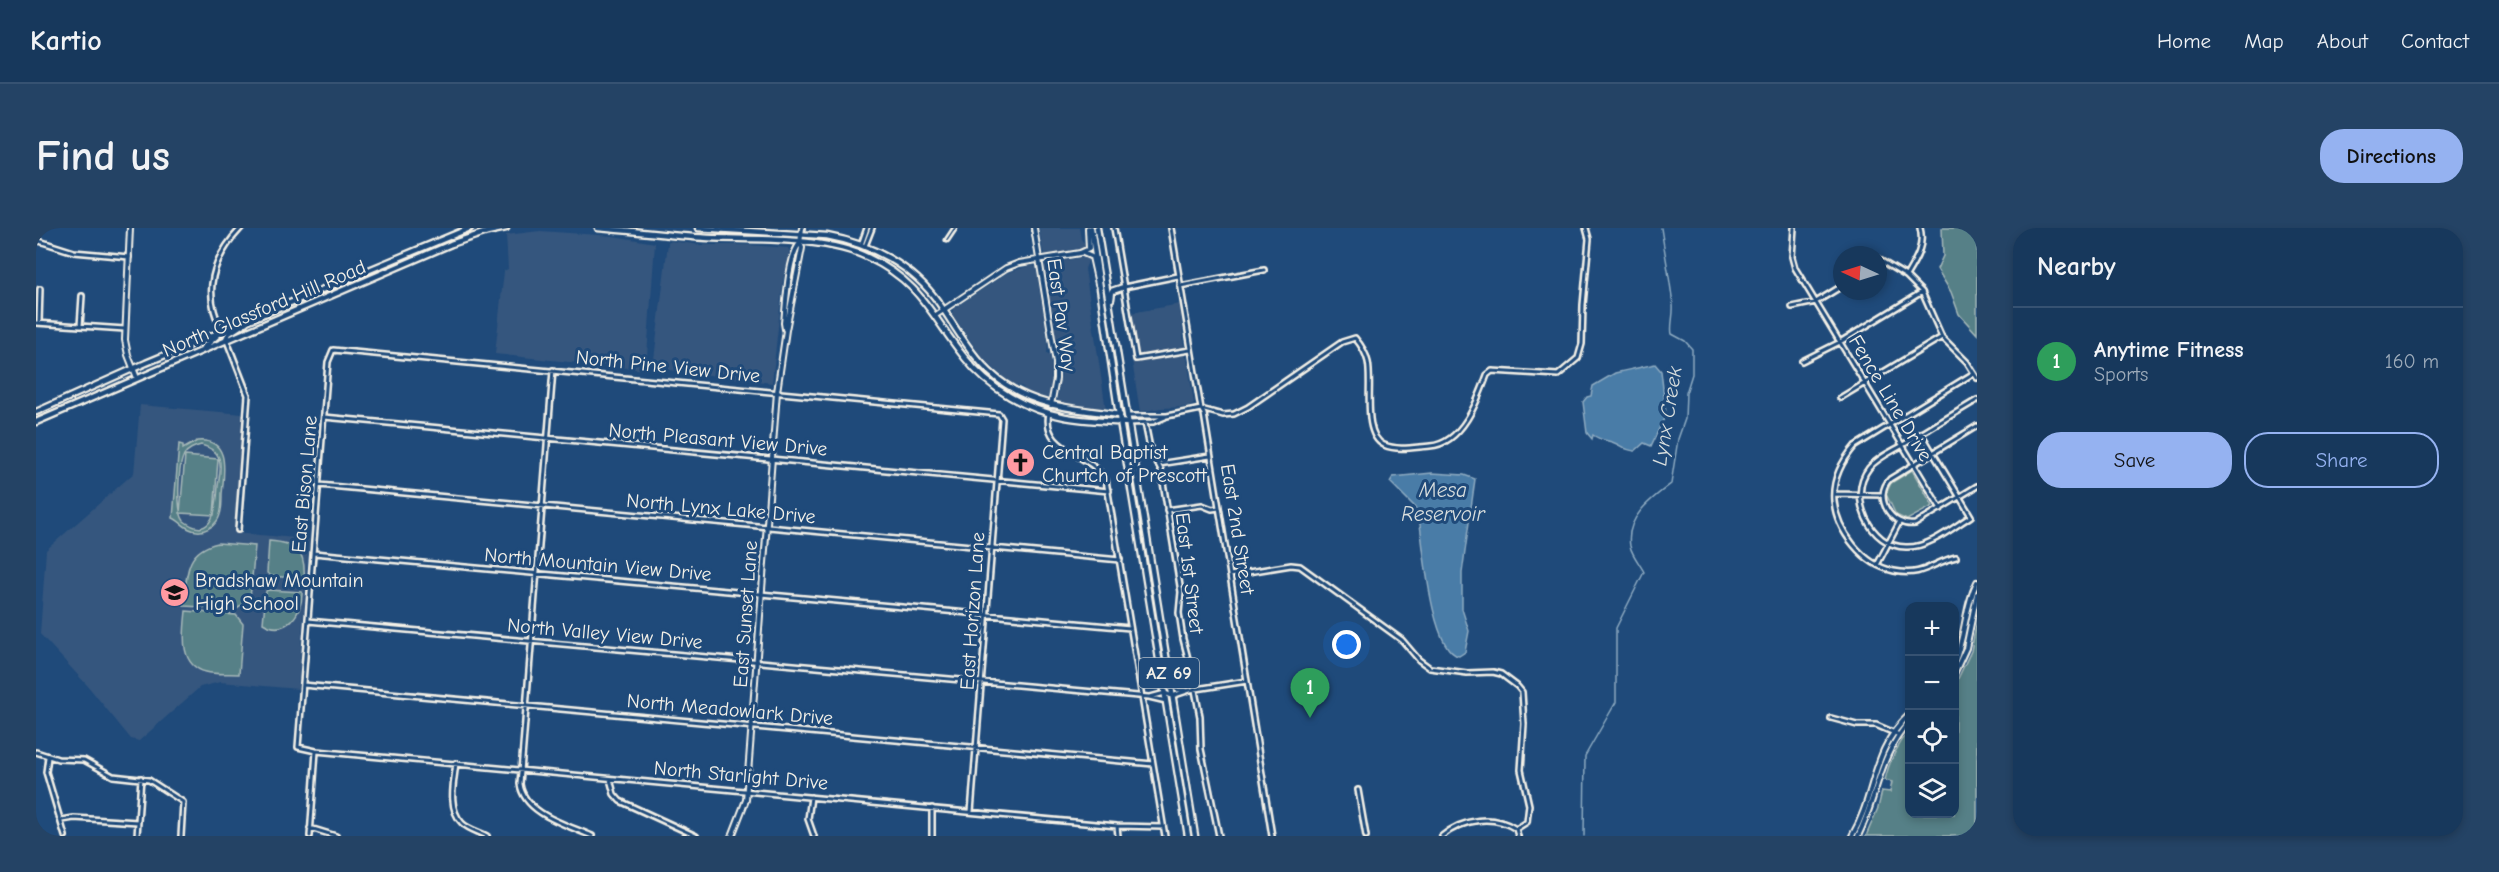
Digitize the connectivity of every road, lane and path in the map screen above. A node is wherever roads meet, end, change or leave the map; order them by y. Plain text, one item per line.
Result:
1 (130, 228) edge
2 (241, 228) edge
3 (470, 228) edge
4 (506, 228) edge
5 (598, 228) edge
6 (698, 228) edge
7 (867, 228) edge
8 (872, 228) edge
9 (956, 228) edge
10 (1034, 228) edge
11 (1090, 228) edge
12 (1097, 228) edge
13 (1114, 228) edge
14 (1171, 228) edge
15 (1586, 228) edge
16 (1794, 228) edge
17 (1920, 228) edge
18 (661, 231) edge
19 (802, 231) edge
20 (36, 240) edge
21 (947, 240) dead end
22 (800, 243) junction
23 (863, 246) junction
24 (1080, 253) junction
25 (130, 257) junction
26 (1039, 260) junction
27 (1887, 265) edge
28 (1264, 270) dead end
29 (1178, 276) junction
30 (1905, 276) junction
31 (1124, 286) junction
32 (1180, 286) junction
33 (40, 289) dead end
34 (1833, 292) edge
35 (1922, 292) junction
36 (1101, 294) junction
37 (82, 296) dead end
38 (1816, 302) junction
39 (1792, 307) dead end
40 (943, 310) junction
41 (936, 315) junction
42 (248, 320) junction
43 (37, 323) edge
44 (80, 326) junction
45 (125, 328) junction
46 (222, 331) junction
47 (1941, 337) junction
48 (226, 339) junction
49 (1840, 342) junction
50 (1117, 349) junction
51 (202, 350) junction
52 (333, 350) joint
53 (1190, 350) junction
54 (1802, 361) dead end
55 (133, 369) junction
56 (553, 370) junction
57 (1974, 373) junction
58 (137, 378) junction
59 (1977, 378) edge
60 (1865, 383) junction
61 (777, 392) junction
62 (1839, 398) dead end
63 (1977, 400) edge
64 (1021, 402) junction
65 (1050, 405) junction
66 (1073, 410) junction
67 (1201, 410) junction
68 (36, 412) edge
69 (1049, 413) junction
70 (999, 414) joint
71 (1119, 415) junction
72 (1128, 416) junction
73 (1167, 416) junction
74 (324, 417) junction
75 (36, 422) edge
76 (1120, 422) junction
77 (1129, 423) junction
78 (1145, 423) junction
79 (1890, 424) junction
80 (1977, 426) edge
81 (1921, 434) junction
82 (548, 438) junction
83 (1902, 445) junction
84 (1933, 453) junction
85 (1210, 456) junction
86 (772, 459) junction
87 (1158, 464) junction
88 (1914, 465) junction
89 (997, 480) junction
90 (319, 485) junction
91 (1977, 486) edge
92 (1109, 491) junction
93 (1834, 494) junction
94 (1859, 495) junction
95 (1882, 495) junction
96 (1960, 497) junction
97 (543, 507) junction
98 (1219, 508) junction
99 (1941, 509) junction
100 (1167, 510) junction
101 (1899, 523) junction
102 (766, 527) junction
103 (238, 530) dead end
104 (1888, 543) junction
105 (992, 548) junction
106 (313, 553) junction
107 (1956, 557) dead end
108 (1120, 560) junction
109 (1877, 565) junction
110 (538, 574) junction
111 (1230, 575) junction
112 (1977, 582) edge
113 (1977, 594) edge
114 (761, 595) junction
115 (986, 616) junction
116 (308, 621) junction
117 (1131, 628) junction
118 (531, 641) junction
119 (1956, 656) edge
120 (756, 662) junction
121 (1959, 663) edge
122 (1247, 681) junction
123 (1170, 682) junction
124 (982, 684) junction
125 (303, 685) junction
126 (1192, 690) junction
127 (1165, 693) junction
128 (1172, 696) junction
129 (1142, 697) junction
130 (1149, 697) junction
131 (1166, 701) junction
132 (527, 705) junction
133 (1831, 718) dead end
134 (1905, 720) edge
135 (1905, 725) edge
136 (751, 726) junction
137 (1895, 733) junction
138 (977, 748) junction
139 (316, 751) junction
140 (36, 752) edge
141 (48, 757) junction
142 (456, 763) junction
143 (1153, 764) junction
144 (522, 770) junction
145 (141, 778) junction
146 (610, 778) junction
147 (1358, 790) dead end
148 (746, 791) junction
149 (811, 797) junction
150 (932, 808) junction
151 (972, 812) junction
152 (62, 820) junction
153 (138, 822) junction
154 (1117, 826) junction
155 (1163, 827) junction
156 (310, 828) junction
157 (1516, 829) junction
158 (65, 836) edge
159 (137, 836) edge
160 (181, 836) edge
161 (310, 836) edge
162 (336, 836) edge
163 (487, 836) edge
164 (592, 836) edge
165 (696, 836) edge
166 (732, 836) edge
167 (813, 836) edge
168 (932, 836) edge
169 (1118, 836) edge
170 (1165, 836) edge
171 (1188, 836) edge
172 (1195, 836) edge
173 (1219, 836) edge
174 (1272, 836) edge
175 (1366, 836) edge
176 (1443, 836) edge
177 (1518, 836) edge
178 (1852, 836) edge
179 (1858, 836) edge

1 - 25 street
2 - 46 street
3 - 42 main road, North Glassford Hill Road
4 - 48 main road, North Glassford Hill Road
5 - 18 main road
6 - 19 main road
7 - 23 street
8 - 23 street
9 - 21 street
10 - 26 street, East Pav Way
11 - 24 street
11 - 36 main road, AZ 69
12 - 50 main road, AZ 69
13 - 31 street
14 - 29 street, East 2nd Street
15 - 67 street
16 - 38 street, Fence Line Drive
17 - 30 street
18 - 22 main road
19 - 22 street, East Sunset Lane
19 - 23 main road
20 - 25 street
22 - 41 main road
22 - 61 street, East Sunset Lane
23 - 40 main road
24 - 26 street
24 - 36 street
25 - 45 street
26 - 40 street
26 - 65 street, East Pav Way
27 - 30 street
28 - 32 street
29 - 31 street
29 - 32 street, East 2nd Street
30 - 35 street
31 - 50 main road
31 - 53 street
32 - 53 street, East 2nd Street
33 - 43 street
34 - 38 street
35 - 47 street
35 - 49 street
36 - 71 main road, AZ 69
37 - 44 street
38 - 39 street
38 - 49 street, Fence Line Drive
40 - 41 street
40 - 65 main road
41 - 64 main road
42 - 46 main road, North Glassford Hill Road
42 - 48 main road
43 - 44 street
44 - 45 street
45 - 55 street
46 - 51 main road
46 - 55 main road, North Glassford Hill Road
47 - 57 street
47 - 60 street
48 - 51 main road, North Glassford Hill Road
48 - 103 street
49 - 54 street
49 - 60 street, Fence Line Drive
50 - 72 main road, AZ 69
51 - 58 main road, North Glassford Hill Road
52 - 56 street, North Pine View Drive
52 - 74 street, East Bison Lane
53 - 67 street, East 2nd Street
55 - 58 street
55 - 68 main road, North Glassford Hill Road
56 - 61 street, North Pine View Drive
56 - 82 street
57 - 59 street
57 - 79 street
58 - 75 main road, North Glassford Hill Road
60 - 62 street
60 - 79 street, Fence Line Drive
61 - 70 street, North Pine View Drive
61 - 86 street, East Sunset Lane
63 - 81 street
64 - 65 main road
64 - 69 main road
65 - 66 main road
66 - 69 main road
66 - 71 main road
67 - 73 street
67 - 85 street, East 2nd Street
69 - 76 main road
69 - 92 street
70 - 89 street, East Horizon Lane
71 - 72 main road
71 - 76 main road, AZ 69
72 - 73 street
72 - 77 main road, AZ 69
73 - 78 street
74 - 82 street, North Pleasant View Drive
74 - 90 street, East Bison Lane
76 - 77 main road
76 - 127 main road, AZ 69
77 - 78 street
77 - 123 main road, AZ 69
78 - 87 street, East 1st Street
79 - 83 street, Fence Line Drive
79 - 93 street
80 - 84 street
81 - 83 street
81 - 84 street
82 - 86 street, North Pleasant View Drive
82 - 97 street
83 - 88 street, Fence Line Drive
83 - 94 street
84 - 88 street
84 - 96 street
85 - 87 street
85 - 98 street, East 2nd Street
86 - 89 street, North Pleasant View Drive
86 - 102 street, East Sunset Lane
87 - 100 street, East 1st Street
88 - 95 street
88 - 99 street, Fence Line Drive
89 - 92 street, North Pleasant View Drive
89 - 105 street, East Horizon Lane
90 - 97 street, North Lynx Lake Drive
90 - 106 street, East Bison Lane
91 - 96 street
92 - 108 street
93 - 94 street
93 - 109 street
94 - 95 street
94 - 104 street
95 - 101 street
96 - 99 street
96 - 104 street
97 - 102 street, North Lynx Lake Drive
97 - 110 street
98 - 100 street
98 - 111 street, East 2nd Street
99 - 101 street
100 - 126 street, East 1st Street
101 - 104 street
102 - 105 street, North Lynx Lake Drive
102 - 114 street, East Sunset Lane
104 - 109 street
105 - 108 street, North Lynx Lake Drive
105 - 115 street, East Horizon Lane
106 - 110 street, North Mountain View Drive
106 - 116 street, East Bison Lane
107 - 109 street
108 - 117 street
110 - 114 street, North Mountain View Drive
110 - 118 street
111 - 122 street, East 2nd Street
111 - 157 street
112 - 119 street
113 - 121 street
114 - 115 street, North Mountain View Drive
114 - 120 street, East Sunset Lane
115 - 117 street, North Mountain View Drive
115 - 124 street, East Horizon Lane
116 - 118 street, North Valley View Drive
116 - 125 street, East Bison Lane
117 - 129 street
118 - 120 street, North Valley View Drive
118 - 132 street
120 - 124 street, North Valley View Drive
120 - 136 street, East Sunset Lane
122 - 126 street
122 - 174 street, East 2nd Street
123 - 126 street
123 - 128 main road, AZ 69
124 - 129 street, North Valley View Drive
124 - 138 street, East Horizon Lane
125 - 132 street, North Meadowlark Drive
125 - 139 street, East Bison Lane
126 - 128 street
126 - 173 street, East 1st Street
127 - 128 street
127 - 130 street, North Valley View Drive / AZ 69
127 - 131 main road, AZ 69
128 - 172 main road, AZ 69
129 - 130 street, North Valley View Drive / AZ 69
129 - 143 street
130 - 131 street, North Valley View Drive
131 - 171 main road, AZ 69
132 - 136 street, North Meadowlark Drive
132 - 144 street
133 - 137 street
134 - 137 street
135 - 137 street
136 - 138 street, North Meadowlark Drive
136 - 148 street, East Sunset Lane
137 - 178 street
137 - 179 street
138 - 143 street, North Meadowlark Drive
138 - 151 street, East Horizon Lane
139 - 142 street, North Starlight Drive
139 - 156 street
140 - 141 street
141 - 145 street
141 - 152 street
142 - 144 street, North Starlight Drive
142 - 163 street
143 - 155 street
144 - 146 street, North Starlight Drive
144 - 164 street
145 - 153 street
145 - 160 street
146 - 148 street, North Starlight Drive
146 - 165 street
147 - 175 street
148 - 149 street, North Starlight Drive
148 - 166 street, East Sunset Lane
149 - 150 street, North Starlight Drive
149 - 167 street
150 - 151 street, North Starlight Drive
150 - 168 street
151 - 154 street, North Starlight Drive
152 - 153 street
152 - 158 street
153 - 159 street
154 - 155 street, North Starlight Drive
154 - 169 street
155 - 170 street
156 - 161 street
156 - 162 street
157 - 176 street
157 - 177 street

